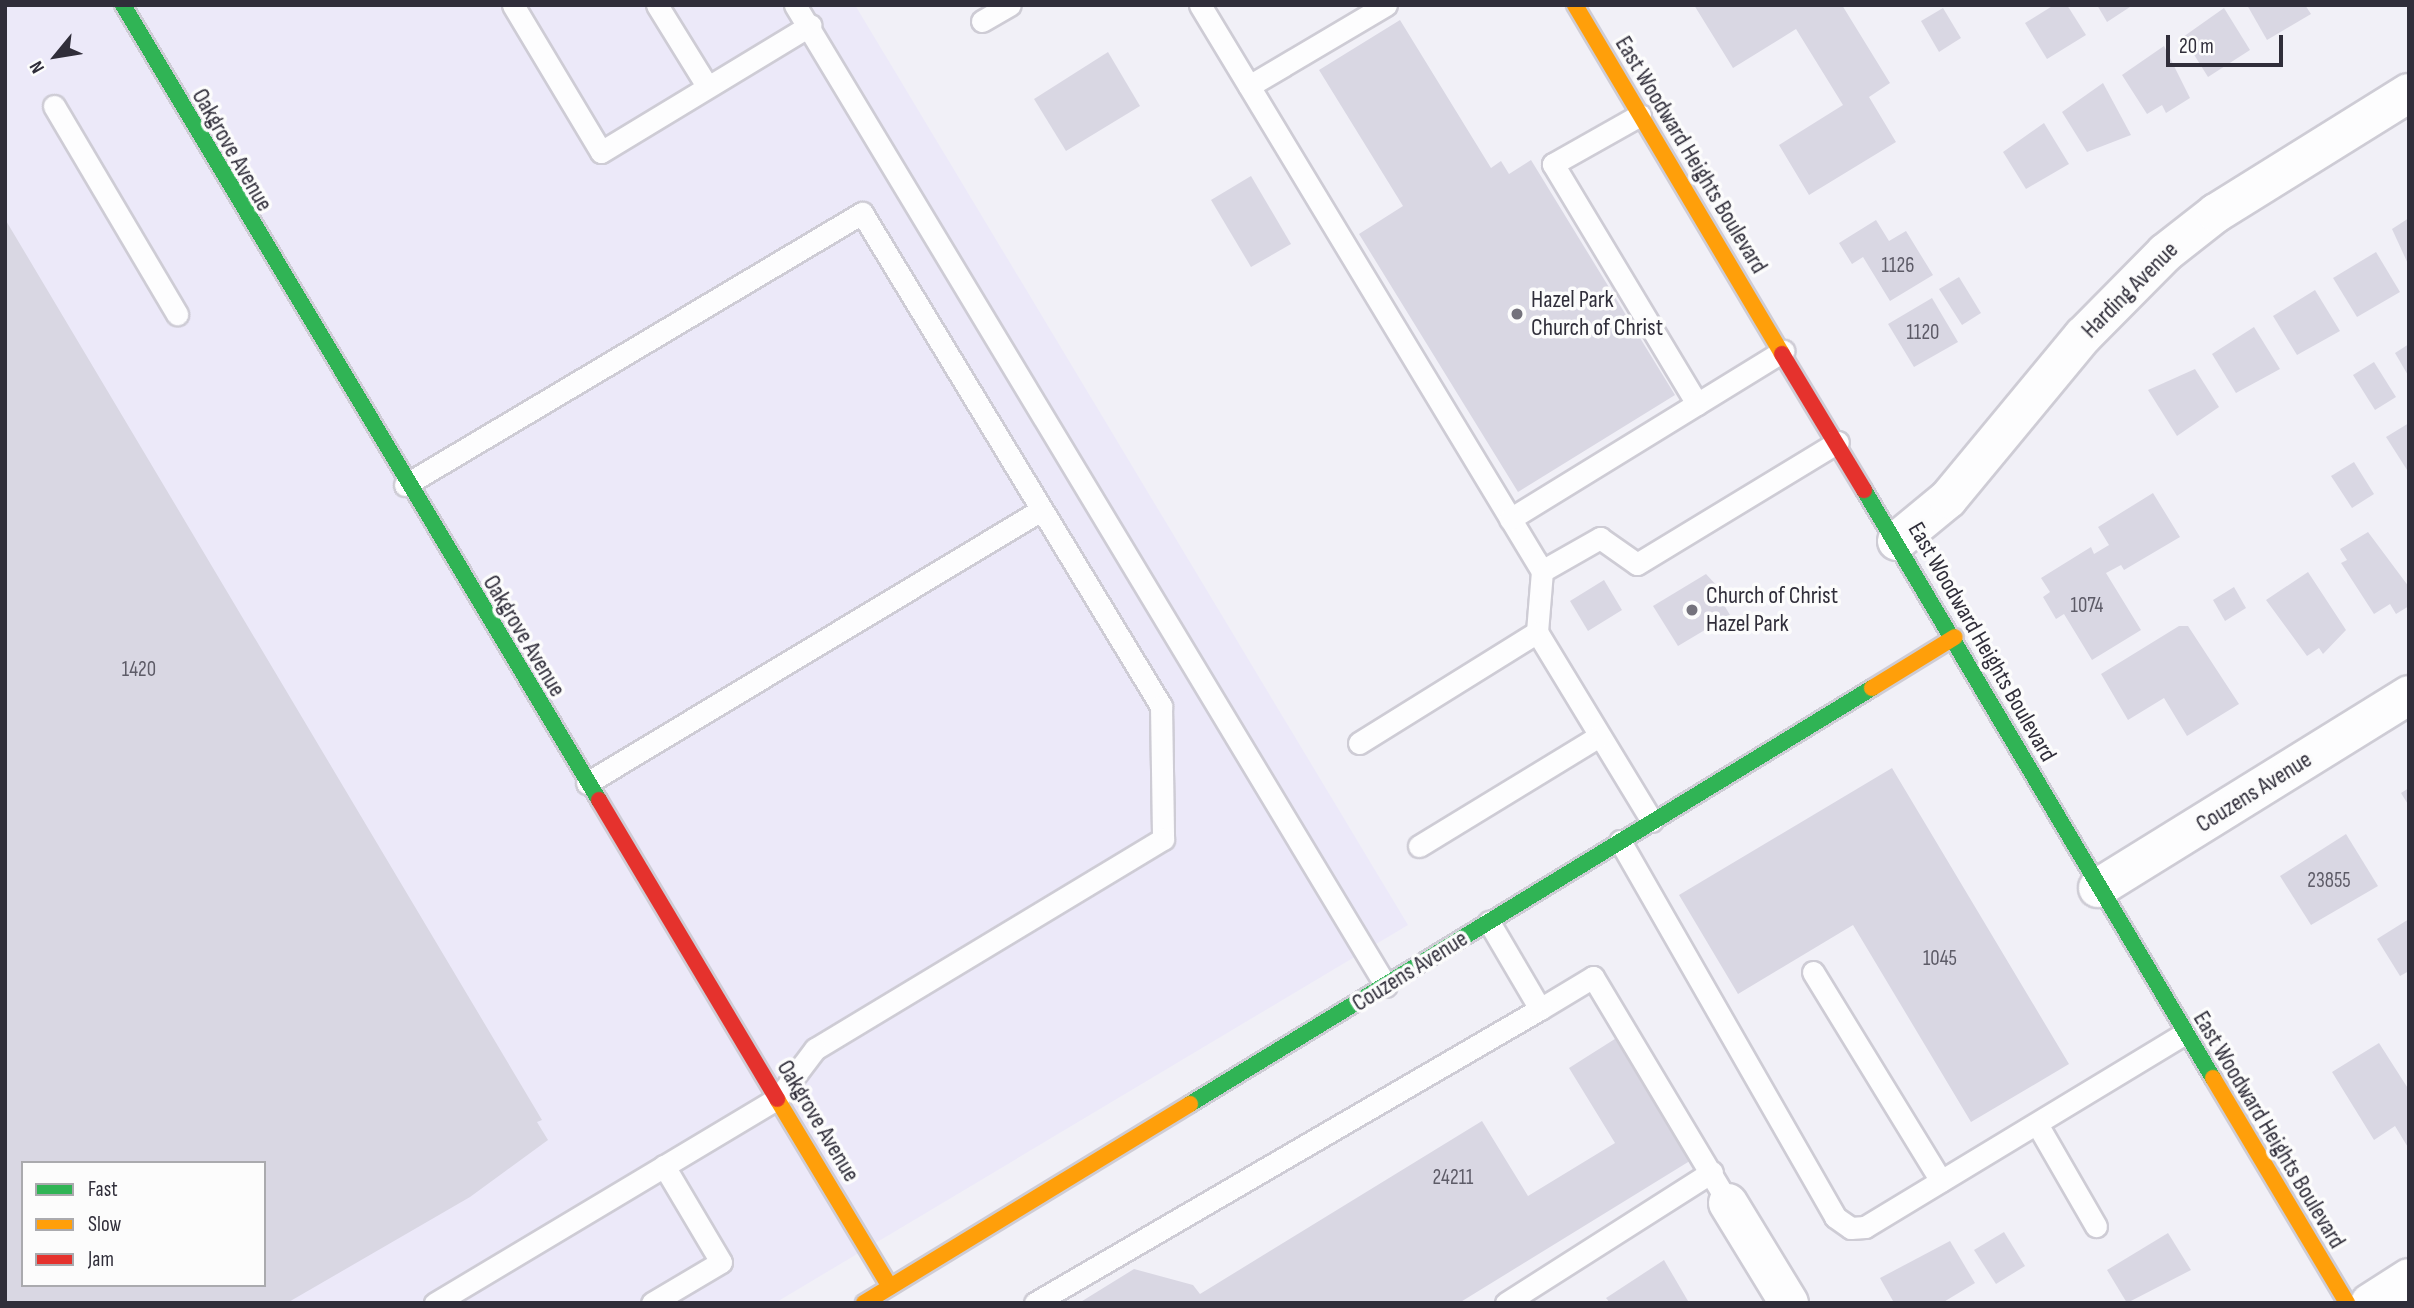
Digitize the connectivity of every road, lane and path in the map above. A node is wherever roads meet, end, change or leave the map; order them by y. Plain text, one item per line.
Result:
1 (122, 5) edge
2 (513, 5) edge
3 (657, 5) edge
4 (795, 5) edge
5 (1010, 5) edge
6 (1200, 5) edge
7 (1386, 5) edge
8 (1581, 8) edge
9 (982, 22) dead end
10 (811, 26) junction
11 (707, 86) junction
12 (1249, 86) junction
13 (2409, 93) edge
14 (54, 106) dead end
15 (1640, 115) junction
16 (177, 314) dead end
17 (1783, 351) junction
18 (1697, 404) junction
19 (1838, 442) junction
20 (405, 485) junction
21 (1041, 510) junction
22 (1510, 519) junction
23 (1896, 541) junction
24 (1542, 571) junction
25 (1537, 632) junction
26 (1955, 637) junction
27 (2409, 695) edge
28 (1599, 736) junction
29 (1359, 743) dead end
30 (587, 783) junction
31 (1652, 821) junction
32 (1620, 841) junction
33 (1419, 846) dead end
34 (2098, 888) junction
35 (1489, 922) junction
36 (1813, 972) dead end
37 (1386, 986) junction
38 (1540, 1009) junction
39 (2184, 1034) junction
40 (778, 1098) junction
41 (2037, 1124) junction
42 (664, 1166) junction
43 (1941, 1181) junction
44 (1720, 1187) junction
45 (2096, 1226) dead end
46 (2409, 1278) edge
47 (890, 1287) junction
48 (435, 1303) edge
49 (652, 1303) edge
50 (864, 1303) edge
51 (1035, 1303) edge
52 (1506, 1303) edge
53 (1789, 1303) edge
54 (2347, 1303) edge
55 (2370, 1303) edge

1 - 20 street, Oakgrove Avenue
2 - 11 lane
3 - 11 lane
4 - 10 lane
5 - 9 lane
6 - 12 lane
7 - 12 lane
8 - 15 street, East Woodward Heights Boulevard
10 - 11 lane
10 - 37 lane
12 - 22 lane
13 - 23 street, Harding Avenue
14 - 16 lane
15 - 17 street, East Woodward Heights Boulevard
15 - 18 lane
17 - 18 lane
17 - 19 street, East Woodward Heights Boulevard
18 - 22 lane
19 - 23 street, East Woodward Heights Boulevard
19 - 24 lane
20 - 21 lane
20 - 30 street, Oakgrove Avenue
21 - 30 lane
21 - 40 lane
22 - 24 lane
23 - 26 street, East Woodward Heights Boulevard
24 - 25 lane
25 - 28 lane
25 - 29 lane
26 - 31 street, Couzens Avenue
26 - 34 street, East Woodward Heights Boulevard
27 - 34 street, Couzens Avenue
28 - 31 lane
28 - 33 lane
30 - 40 street, Oakgrove Avenue
31 - 32 street, Couzens Avenue
32 - 35 street, Couzens Avenue
32 - 43 lane
34 - 39 street, East Woodward Heights Boulevard
35 - 37 street, Couzens Avenue
35 - 38 lane
36 - 43 lane
37 - 47 street, Couzens Avenue
38 - 44 lane
38 - 51 lane
39 - 41 lane
39 - 54 street, East Woodward Heights Boulevard
40 - 42 lane
40 - 47 street, Oakgrove Avenue
41 - 43 lane
41 - 45 lane
42 - 48 lane
42 - 49 lane
44 - 52 lane
44 - 53 street
46 - 55 street
47 - 50 street, Couzens Avenue

